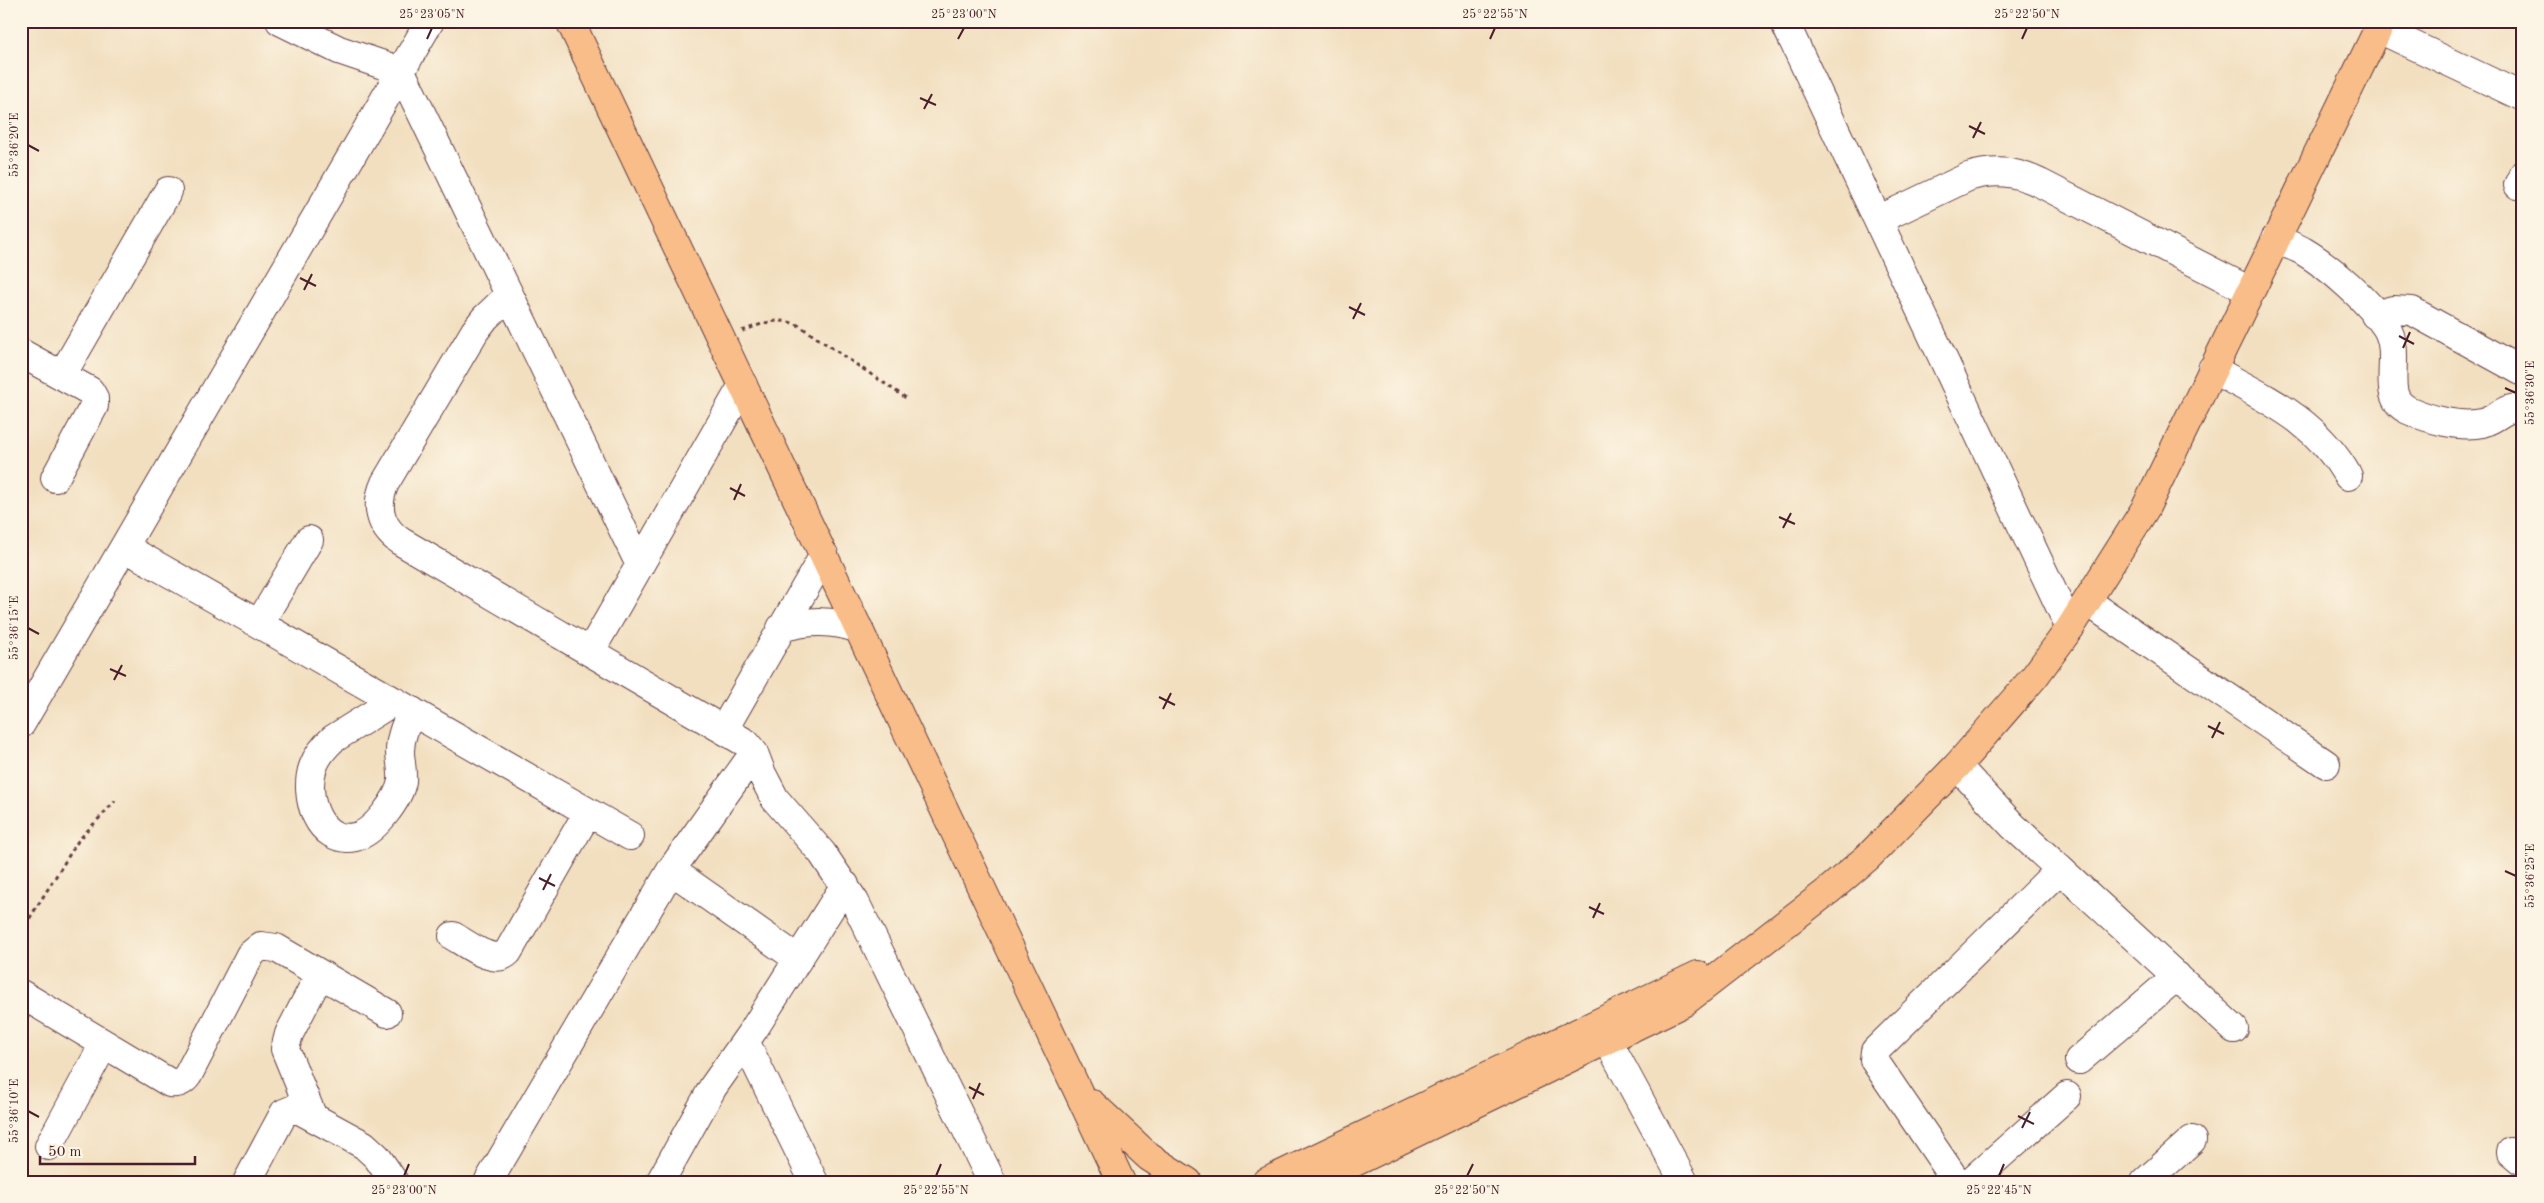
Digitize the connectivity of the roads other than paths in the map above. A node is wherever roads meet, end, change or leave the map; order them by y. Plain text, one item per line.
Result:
1 (280, 21) edge
2 (430, 21) edge
3 (570, 21) edge
4 (1784, 21) edge
5 (2380, 25) edge
6 (401, 71) junction
7 (2523, 97) edge
8 (168, 191) dead end
9 (1878, 220) junction
10 (2275, 239) junction
11 (2250, 291) junction
12 (509, 295) junction
13 (2375, 315) junction
14 (21, 353) edge
15 (2212, 369) junction
16 (2523, 372) edge
17 (62, 375) junction
18 (743, 386) junction
19 (2523, 409) edge
20 (2348, 476) dead end
21 (55, 478) dead end
22 (309, 540) dead end
23 (124, 547) junction
24 (824, 555) junction
25 (640, 565) junction
26 (2088, 602) junction
27 (259, 624) junction
28 (781, 628) junction
29 (2070, 628) junction
30 (859, 629) junction
31 (590, 652) junction
32 (403, 706) junction
33 (21, 724) edge
34 (724, 729) junction
35 (754, 752) junction
36 (2326, 764) dead end
37 (1958, 766) junction
38 (588, 812) junction
39 (630, 836) dead end
40 (2060, 869) junction
41 (671, 870) junction
42 (845, 885) junction
43 (452, 936) dead end
44 (1750, 951) junction
45 (798, 959) junction
46 (320, 974) junction
47 (2177, 976) junction
48 (21, 994) edge
49 (387, 1013) dead end
50 (2234, 1029) dead end
51 (1608, 1041) junction
52 (746, 1043) junction
53 (104, 1044) junction
54 (2079, 1060) dead end
55 (1078, 1089) junction
56 (2067, 1096) dead end
57 (312, 1115) junction
58 (2192, 1140) dead end
59 (49, 1146) dead end
60 (247, 1182) edge
61 (394, 1182) edge
62 (488, 1182) edge
63 (660, 1182) edge
64 (814, 1182) edge
65 (992, 1182) edge
66 (1121, 1182) edge
67 (1188, 1182) edge
68 (1266, 1182) edge
69 (1314, 1182) edge
70 (1684, 1182) edge
71 (1957, 1182) edge
72 (1970, 1182) edge
73 (2145, 1182) edge

1 - 6 street
2 - 6 street
3 - 18 main road
4 - 9 street
5 - 7 street
5 - 10 main road
6 - 12 street
6 - 23 street
8 - 17 street
9 - 11 street
9 - 29 street
10 - 11 main road
10 - 13 street
11 - 15 main road
12 - 25 street
12 - 31 street
13 - 16 street
13 - 19 street
14 - 17 street
15 - 20 street
15 - 26 main road
17 - 21 street
18 - 24 main road
18 - 25 street
22 - 27 street
23 - 27 street
23 - 33 street
24 - 28 street
24 - 30 main road
25 - 31 street
26 - 29 main road
26 - 36 street
27 - 32 street
28 - 30 street
28 - 34 street
29 - 37 main road
30 - 55 main road
31 - 34 street
32 - 32 street
32 - 38 street
34 - 35 street
35 - 41 street
35 - 42 street
37 - 40 street
37 - 44 main road
38 - 39 street
38 - 43 street
40 - 47 street
40 - 71 street
41 - 45 street
41 - 62 street
42 - 45 street
42 - 65 street
44 - 51 main road
44 - 68 main road
45 - 52 street
46 - 49 street
46 - 53 street
46 - 57 street
47 - 50 street
47 - 54 street
48 - 53 street
51 - 69 main road
51 - 70 street
52 - 63 street
52 - 64 street
53 - 59 street
55 - 66 main road
55 - 67 main road
56 - 72 street
57 - 60 street
57 - 61 street
58 - 73 street

